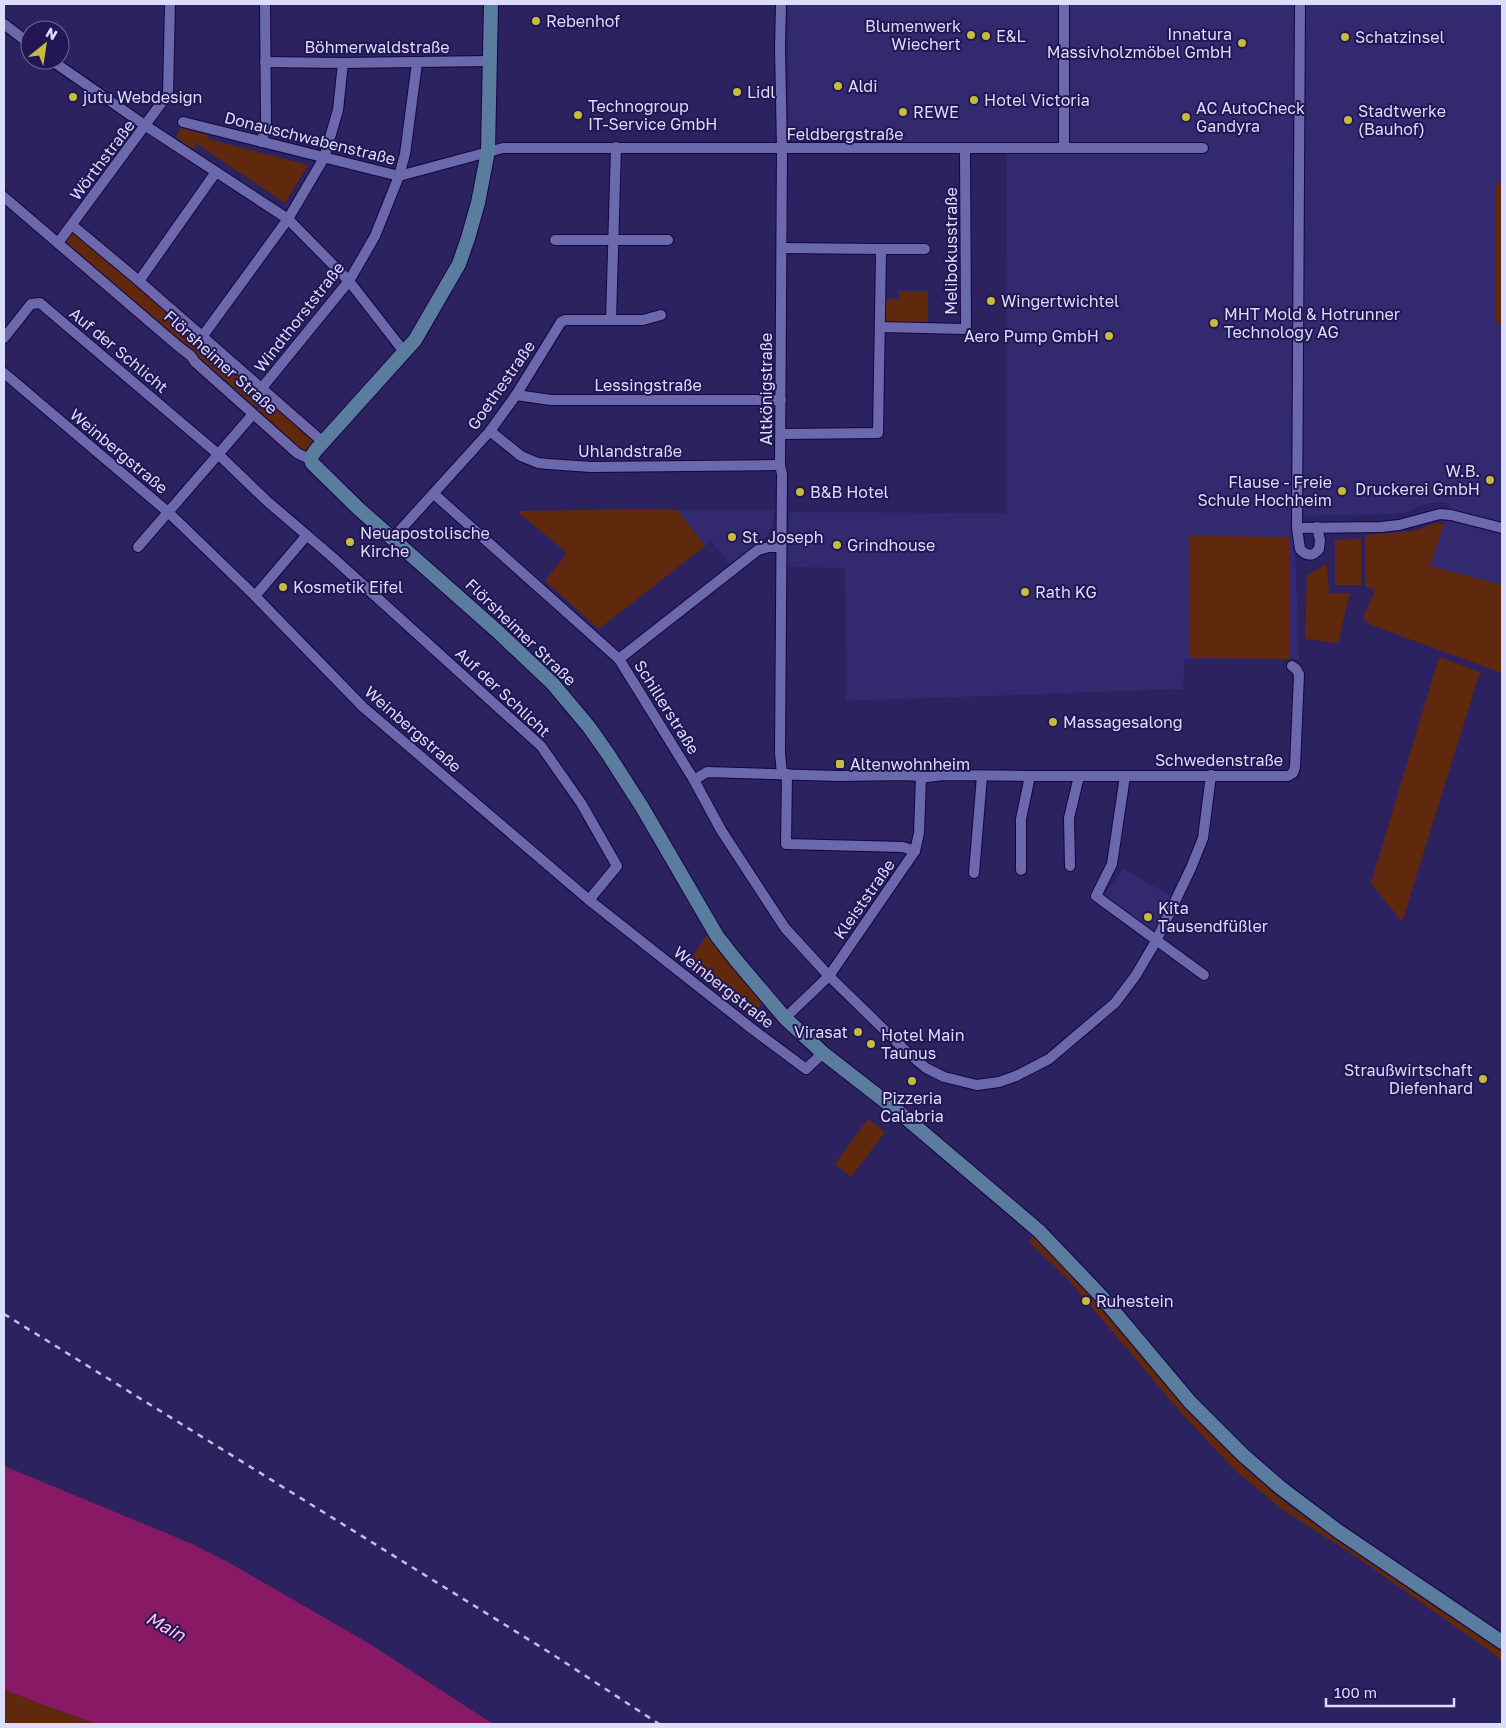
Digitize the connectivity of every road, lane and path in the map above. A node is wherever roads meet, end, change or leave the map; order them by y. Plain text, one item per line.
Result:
1 (170, 4) edge
2 (265, 4) edge
3 (491, 4) edge
4 (781, 4) edge
5 (1064, 4) edge
6 (1300, 4) edge
7 (4, 24) edge
8 (20, 36) edge
9 (489, 61) junction
10 (265, 62) junction
11 (417, 62) junction
12 (343, 63) junction
13 (65, 70) edge
14 (184, 122) dead end
15 (146, 126) junction
16 (262, 142) junction
17 (616, 147) junction
18 (1064, 148) junction
19 (1203, 148) dead end
20 (782, 149) junction
21 (965, 149) junction
22 (488, 151) junction
23 (324, 158) junction
24 (216, 172) junction
25 (399, 176) junction
26 (4, 197) edge
27 (288, 219) junction
28 (72, 225) junction
29 (555, 240) dead end
30 (668, 240) dead end
31 (613, 241) junction
32 (58, 243) junction
33 (782, 248) junction
34 (881, 249) junction
35 (925, 249) dead end
36 (139, 281) junction
37 (349, 282) junction
38 (661, 315) dead end
39 (611, 320) junction
40 (880, 327) junction
41 (202, 337) junction
42 (4, 338) edge
43 (405, 354) junction
44 (4, 373) edge
45 (261, 389) junction
46 (516, 395) junction
47 (781, 400) junction
48 (253, 414) junction
49 (490, 431) junction
50 (781, 434) junction
51 (323, 442) junction
52 (218, 454) junction
53 (311, 460) junction
54 (780, 465) junction
55 (434, 494) junction
56 (168, 512) junction
57 (1317, 527) junction
58 (1297, 528) junction
59 (1502, 528) edge
60 (306, 534) junction
61 (393, 538) junction
62 (138, 547) dead end
63 (781, 548) junction
64 (254, 596) junction
65 (619, 659) junction
66 (1292, 666) dead end
67 (785, 774) junction
68 (1211, 775) junction
69 (982, 776) junction
70 (1030, 776) junction
71 (1079, 776) junction
72 (1125, 776) junction
73 (921, 777) junction
74 (694, 780) junction
75 (915, 851) junction
76 (1070, 866) dead end
77 (1021, 870) dead end
78 (974, 873) dead end
79 (589, 900) junction
80 (1156, 941) junction
81 (830, 976) junction
82 (1204, 976) dead end
83 (785, 1018) junction
84 (823, 1053) junction
85 (1502, 1642) edge

1 - 15 street, Wörthstraße
2 - 10 street
3 - 9 main road
4 - 20 street, Altkönigstraße
5 - 18 street
6 - 58 street
7 - 8 street
9 - 11 street, Böhmerwaldstraße
9 - 22 main road
10 - 12 street, Böhmerwaldstraße
10 - 16 street
11 - 12 street, Böhmerwaldstraße
11 - 25 street, Windthorststraße
12 - 23 street
13 - 15 street
14 - 16 street, Donauschwabenstraße
15 - 24 street
15 - 28 street, Wörthstraße
16 - 23 street, Donauschwabenstraße
17 - 20 street, Feldbergstraße
17 - 22 street, Feldbergstraße
17 - 31 street
18 - 19 street, Feldbergstraße
18 - 21 street, Feldbergstraße
20 - 21 street, Feldbergstraße
20 - 33 street, Altkönigstraße
21 - 40 street, Melibokusstraße
22 - 25 street, Donauschwabenstraße
22 - 43 main road
23 - 25 street, Donauschwabenstraße
23 - 27 street
24 - 27 street
24 - 36 street
25 - 37 street, Windthorststraße
26 - 32 street, Flörsheimer Straße
27 - 37 street
27 - 41 street
28 - 32 street, Wörthstraße
28 - 36 street, Flörsheimer Straße
29 - 31 street
30 - 31 street
31 - 39 street
32 - 48 street, Flörsheimer Straße
33 - 34 street, Melibokusstraße
33 - 47 street, Altkönigstraße
34 - 35 street, Melibokusstraße
34 - 40 street
36 - 41 street, Flörsheimer Straße
37 - 43 street
37 - 45 street, Windthorststraße
38 - 39 street, Goethestraße
39 - 46 street, Goethestraße
40 - 50 street
41 - 45 street, Flörsheimer Straße
42 - 52 street, Auf der Schlicht
43 - 51 main road
44 - 56 street, Weinbergstraße
45 - 51 street, Flörsheimer Straße
46 - 47 street, Lessingstraße
46 - 49 street, Goethestraße
47 - 50 street, Altkönigstraße
48 - 52 street
48 - 53 street, Flörsheimer Straße
49 - 54 street, Uhlandstraße
49 - 55 street, Goethestraße
50 - 54 street, Altkönigstraße
51 - 53 main road
52 - 56 street
52 - 60 street, Auf der Schlicht
53 - 61 main road, Flörsheimer Straße
54 - 63 street, Altkönigstraße
55 - 61 street, Goethestraße
55 - 65 street, Schillerstraße
56 - 62 street
56 - 64 street, Weinbergstraße
57 - 58 street
57 - 58 street
57 - 59 street
60 - 64 street
60 - 79 street, Auf der Schlicht
61 - 83 main road, Flörsheimer Straße
63 - 65 street
63 - 67 street, Altkönigstraße
64 - 79 street, Weinbergstraße
65 - 74 street, Schillerstraße
66 - 68 street, Schwedenstraße
67 - 73 street, Schwedenstraße
67 - 74 street, Schwedenstraße
67 - 75 street
68 - 72 street, Schwedenstraße
68 - 80 street, Schillerstraße
69 - 70 street, Schwedenstraße
69 - 73 street, Schwedenstraße
69 - 78 street
70 - 71 street, Schwedenstraße
70 - 77 street
71 - 72 street, Schwedenstraße
71 - 76 street
72 - 80 street
73 - 75 street, Kleiststraße
74 - 81 street, Schillerstraße
75 - 81 street, Kleiststraße
79 - 84 street, Weinbergstraße
80 - 81 street, Schillerstraße
80 - 82 street
81 - 83 street, Kleiststraße
83 - 84 main road, Flörsheimer Straße
84 - 85 main road, Flörsheimer Straße

